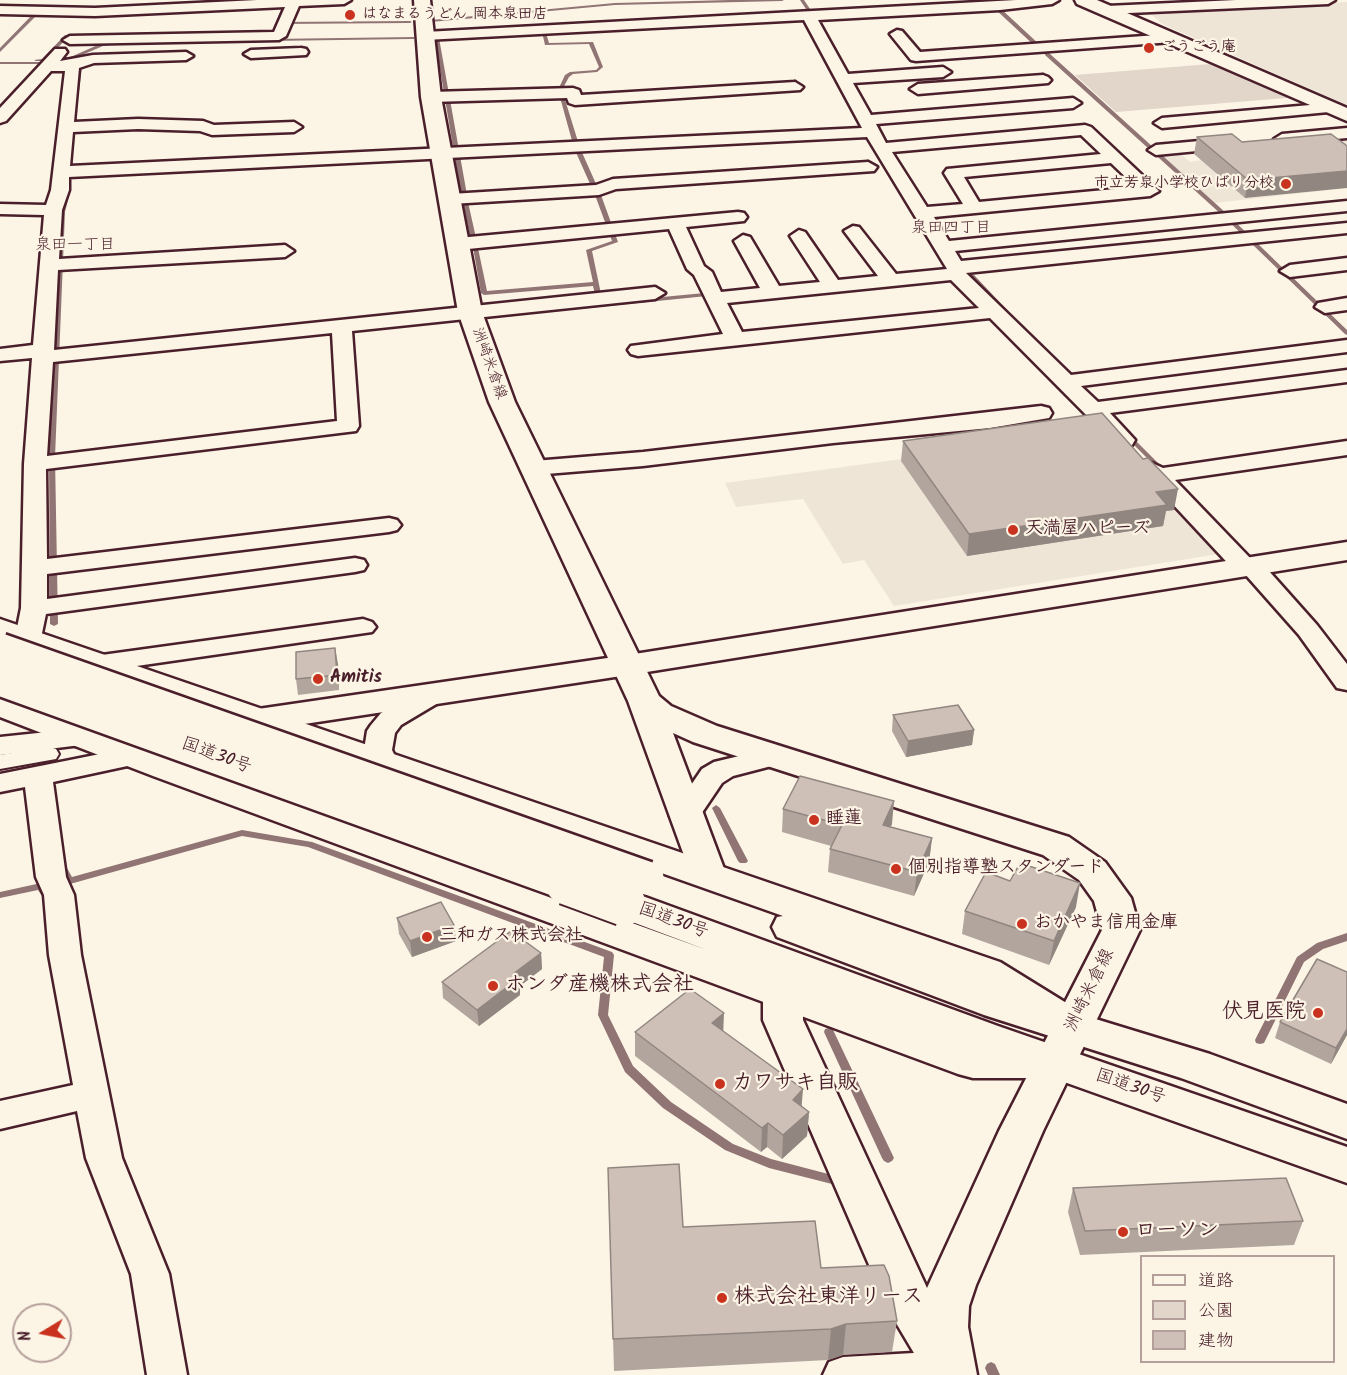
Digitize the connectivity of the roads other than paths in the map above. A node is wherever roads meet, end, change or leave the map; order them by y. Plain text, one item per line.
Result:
1 (107, 0) edge
2 (344, 0) edge
3 (422, 0) edge
4 (1052, 0) edge
5 (1083, 0) edge
6 (1328, 0) edge
7 (295, 1) edge
8 (0, 10) edge
9 (1107, 10) junction
10 (95, 12) junction
11 (808, 16) junction
12 (897, 34) dead end
13 (425, 36) junction
14 (73, 37) junction
15 (1172, 38) junction
16 (301, 52) dead end
17 (232, 55) dead end
18 (197, 56) dead end
19 (50, 64) junction
20 (75, 65) junction
21 (1043, 72) dead end
22 (853, 86) junction
23 (795, 87) dead end
24 (441, 97) junction
25 (1073, 103) dead end
26 (1340, 112) edge
27 (0, 118) edge
28 (871, 122) junction
29 (1162, 123) dead end
30 (71, 127) junction
31 (294, 127) dead end
32 (1347, 133) edge
33 (1268, 140) edge
34 (1246, 142) edge
35 (881, 147) junction
36 (1156, 150) dead end
37 (448, 152) junction
38 (1115, 158) junction
39 (868, 167) dead end
40 (67, 172) junction
41 (693, 178) junction
42 (451, 199) junction
43 (1347, 206) edge
44 (706, 208) dead end
45 (974, 208) junction
46 (0, 209) edge
47 (53, 210) junction
48 (920, 213) junction
49 (738, 217) dead end
50 (1225, 219) junction
51 (675, 222) junction
52 (1347, 228) edge
53 (853, 231) dead end
54 (799, 236) dead end
55 (1246, 238) junction
56 (743, 241) dead end
57 (458, 244) junction
58 (942, 248) junction
59 (285, 251) dead end
60 (57, 264) junction
61 (1347, 264) edge
62 (956, 271) junction
63 (1290, 271) dead end
64 (888, 277) junction
65 (830, 283) junction
66 (772, 290) junction
67 (655, 293) dead end
68 (714, 295) junction
69 (1347, 304) edge
70 (1325, 307) dead end
71 (470, 312) junction
72 (993, 312) junction
73 (342, 329) junction
74 (735, 339) junction
75 (1347, 346) edge
76 (638, 350) dead end
77 (0, 355) edge
78 (47, 355) junction
79 (1347, 376) edge
80 (1078, 380) dead end
81 (1099, 409) junction
82 (1041, 413) dead end
83 (1347, 448) edge
84 (45, 463) junction
85 (534, 468) junction
86 (1164, 475) junction
87 (389, 525) dead end
88 (1344, 555) edge
89 (355, 565) dead end
90 (1248, 566) junction
91 (46, 567) junction
92 (28, 623) edge
93 (363, 627) dead end
94 (102, 663) junction
95 (628, 665) junction
96 (0, 679) edge
97 (1347, 682) edge
98 (433, 694) junction
99 (645, 701) junction
100 (0, 705) edge
101 (258, 720) junction
102 (87, 736) junction
103 (0, 746) edge
104 (136, 757) junction
105 (773, 757) junction
106 (0, 762) edge
107 (384, 762) junction
108 (44, 766) junction
109 (0, 783) edge
110 (685, 816) junction
111 (707, 874) junction
112 (636, 891) junction
113 (783, 994) junction
114 (1074, 1027) junction
115 (1055, 1062) junction
116 (81, 1096) junction
117 (0, 1115) edge
118 (1347, 1122) edge
119 (1347, 1165) edge
120 (949, 1368) edge
121 (167, 1375) edge
122 (843, 1375) edge

1 - 10 street
2 - 7 street
3 - 13 main road, 洲崎米倉線
4 - 11 street
5 - 9 main road
6 - 9 street
7 - 10 street
7 - 14 street
8 - 10 street
9 - 15 main road
10 - 14 street
11 - 13 street
11 - 22 street
12 - 15 street
13 - 24 main road, 洲崎米倉線
14 - 19 street
15 - 26 main road
16 - 17 street
18 - 20 street
19 - 20 street
19 - 27 street
20 - 30 street
21 - 22 street
22 - 28 street
23 - 24 street
24 - 37 main road, 洲崎米倉線
25 - 28 street
26 - 29 street
28 - 35 street
28 - 37 street
30 - 31 street
30 - 40 street
32 - 33 street
34 - 36 street
35 - 38 street
35 - 48 street
37 - 40 street
37 - 42 main road, 洲崎米倉線
38 - 45 street
38 - 45 street
39 - 41 street
40 - 47 street
41 - 42 street
41 - 44 street
42 - 57 main road, 洲崎米倉線
43 - 50 street
45 - 48 street
46 - 47 street
47 - 60 street
48 - 58 street
49 - 51 street
50 - 55 street
50 - 58 street
51 - 57 street
51 - 68 street
52 - 55 street
53 - 64 street
54 - 65 street
55 - 62 street
56 - 66 street
57 - 71 main road, 洲崎米倉線
58 - 62 street
59 - 60 street
60 - 78 street
61 - 63 street
62 - 64 street
62 - 72 street
64 - 65 street
65 - 66 street
66 - 68 street
67 - 71 street
68 - 74 street
69 - 70 street
71 - 73 street
71 - 85 main road, 洲崎米倉線
72 - 74 street
72 - 81 street
73 - 78 street
73 - 84 street
74 - 76 street
75 - 80 street
77 - 78 street
78 - 84 street
79 - 81 street
81 - 86 street
82 - 85 street
83 - 86 street
84 - 91 street
85 - 95 main road, 洲崎米倉線
86 - 90 street
87 - 91 street
88 - 90 main road
89 - 92 street
90 - 95 main road
90 - 97 street
91 - 92 street
92 - 94 main road
92 - 112 main road, 国道30号, bridge
93 - 94 street
94 - 101 main road
95 - 98 main road
95 - 99 main road, 洲崎米倉線
96 - 112 main road, 国道30号, bridge
98 - 101 main road
98 - 107 street
99 - 105 main road, 洲崎米倉線
99 - 110 main road, 洲崎米倉線
100 - 102 main road
101 - 102 street
101 - 104 street
101 - 107 main road
102 - 103 street
102 - 104 main road
104 - 108 street
104 - 113 main road
105 - 110 street
105 - 114 main road, 洲崎米倉線
106 - 108 street
107 - 111 main road
108 - 109 street
108 - 116 street
110 - 111 main road, 洲崎米倉線
111 - 114 main road
112 - 114 main road, 国道30号
112 - 115 main road, 国道30号
113 - 115 main road
113 - 120 main road
114 - 115 main road, 洲崎米倉線
114 - 118 main road, 国道30号
115 - 119 main road, 国道30号
115 - 120 main road, 洲崎米倉線
116 - 117 street
116 - 121 street
120 - 122 street

